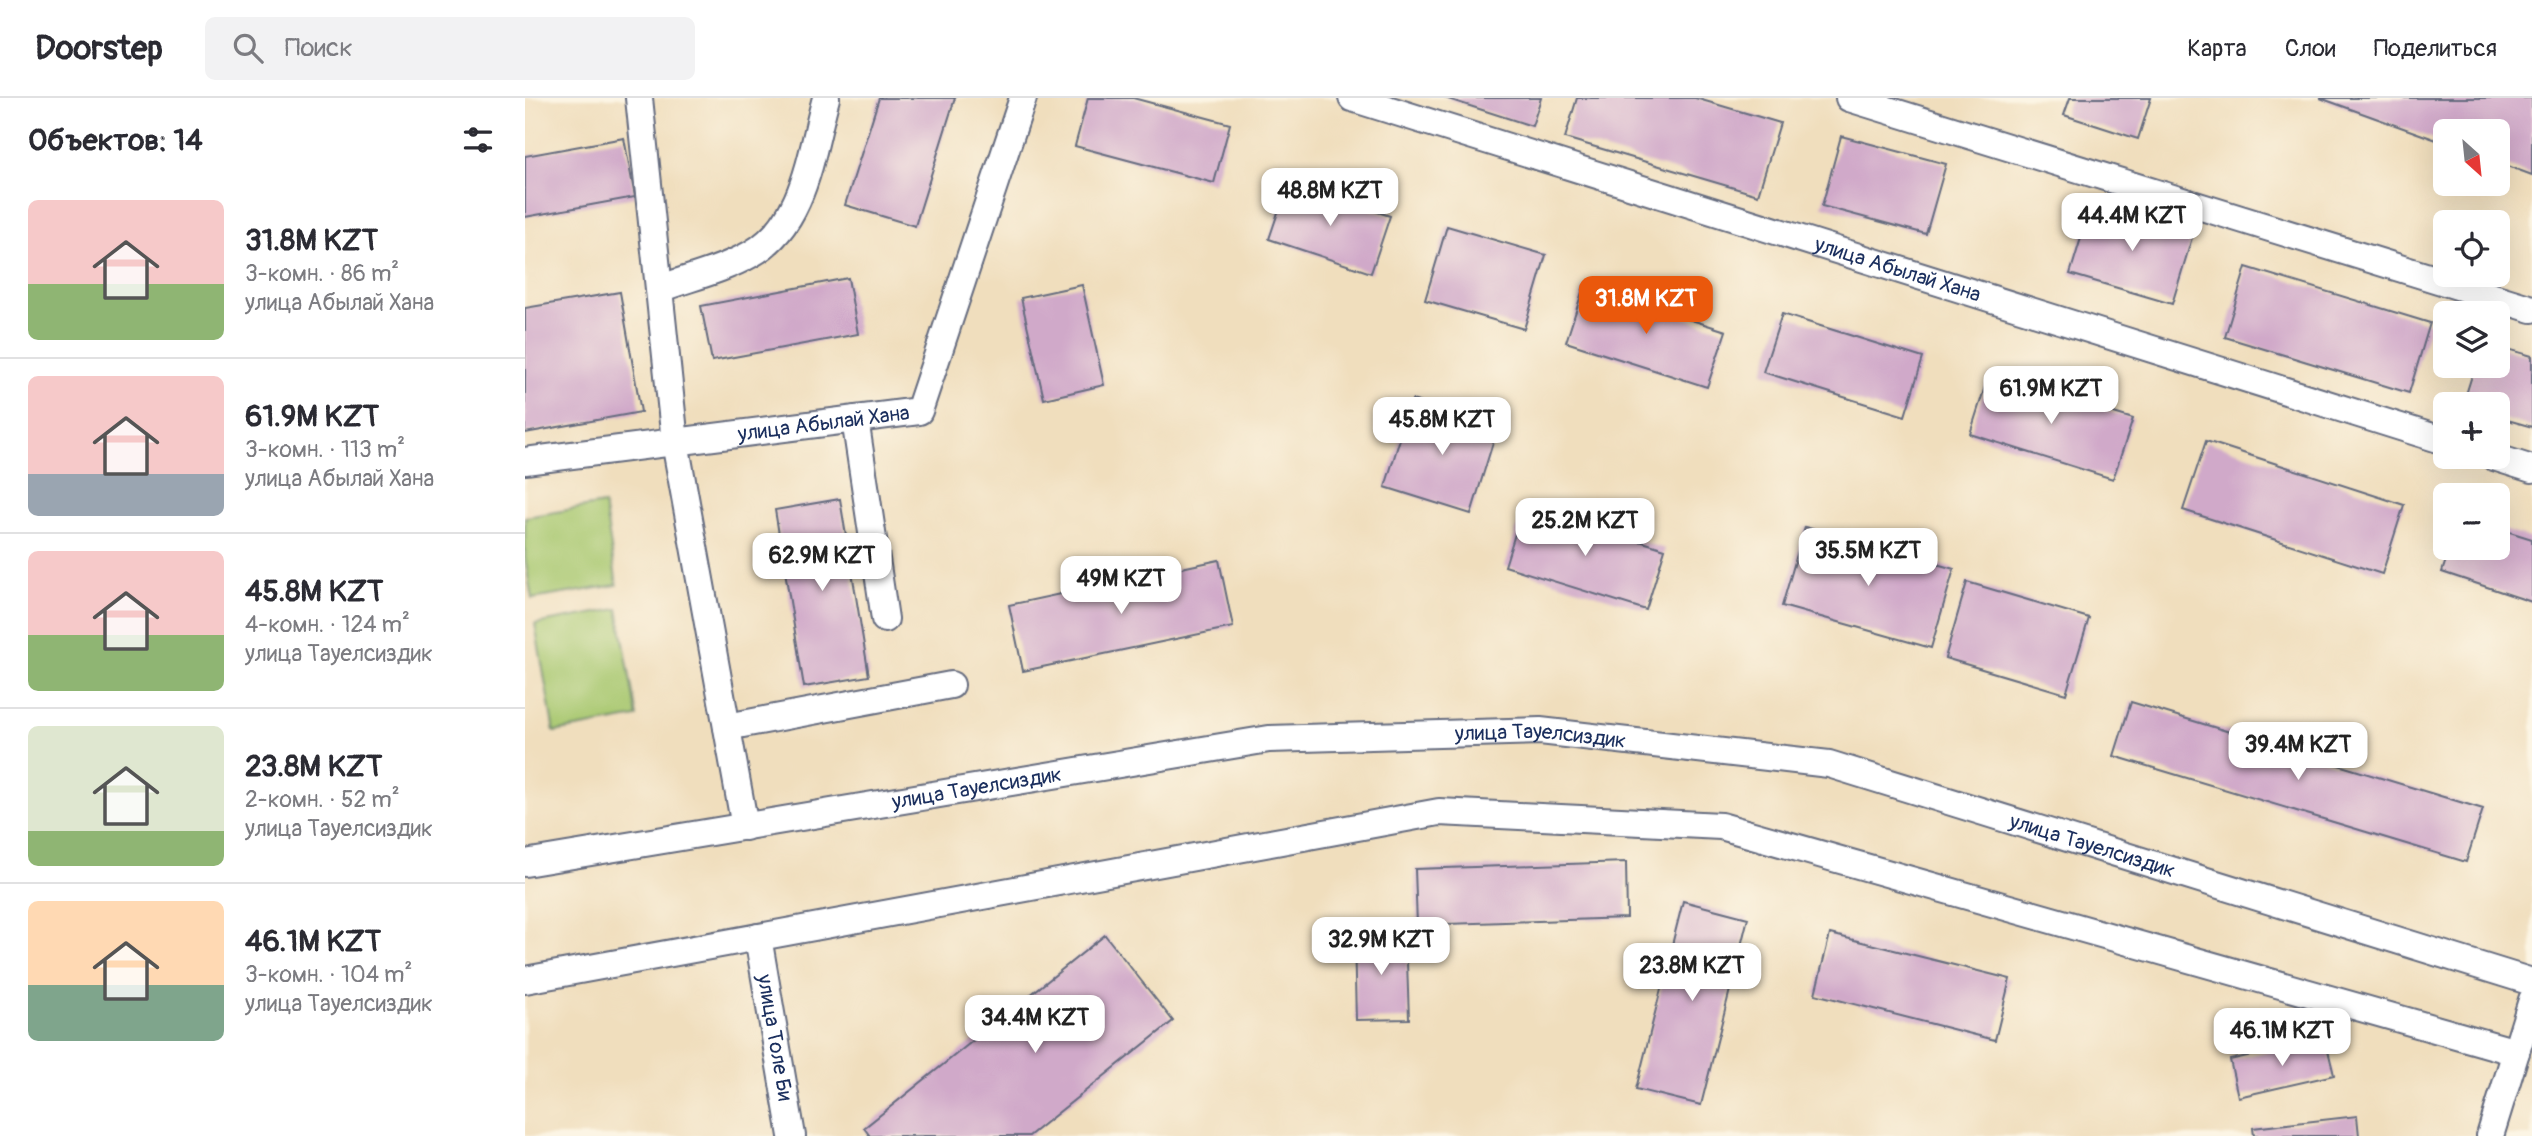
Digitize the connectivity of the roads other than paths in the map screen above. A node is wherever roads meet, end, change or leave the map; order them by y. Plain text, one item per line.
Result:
1 (639, 98) edge
2 (826, 98) edge
3 (1023, 98) edge
4 (1352, 98) edge
5 (1849, 98) edge
6 (659, 289) junction
7 (2532, 309) edge
8 (855, 419) junction
9 (2433, 437) edge
10 (675, 442) junction
11 (525, 461) edge
12 (2510, 462) edge
13 (2532, 469) edge
14 (885, 619) dead end
15 (951, 685) dead end
16 (727, 727) junction
17 (745, 827) junction
18 (525, 863) edge
19 (758, 937) junction
20 (525, 980) edge
21 (2532, 982) edge
22 (2532, 1000) edge
23 (2516, 1052) junction
24 (792, 1136) edge
25 (2490, 1136) edge

1 - 6 street
2 - 6 street
3 - 8 street, улица Абылай Хана
4 - 9 street, улица Абылай Хана
5 - 7 street
6 - 10 street
8 - 10 street, улица Абылай Хана
8 - 14 street
10 - 11 street, улица Абылай Хана
10 - 16 street
12 - 13 street
15 - 16 street
16 - 17 street
17 - 18 street, улица Тауелсиздик
17 - 21 street, улица Тауелсиздик
19 - 20 street
19 - 23 street
19 - 24 street, улица Толе Би
22 - 23 street
23 - 25 street

